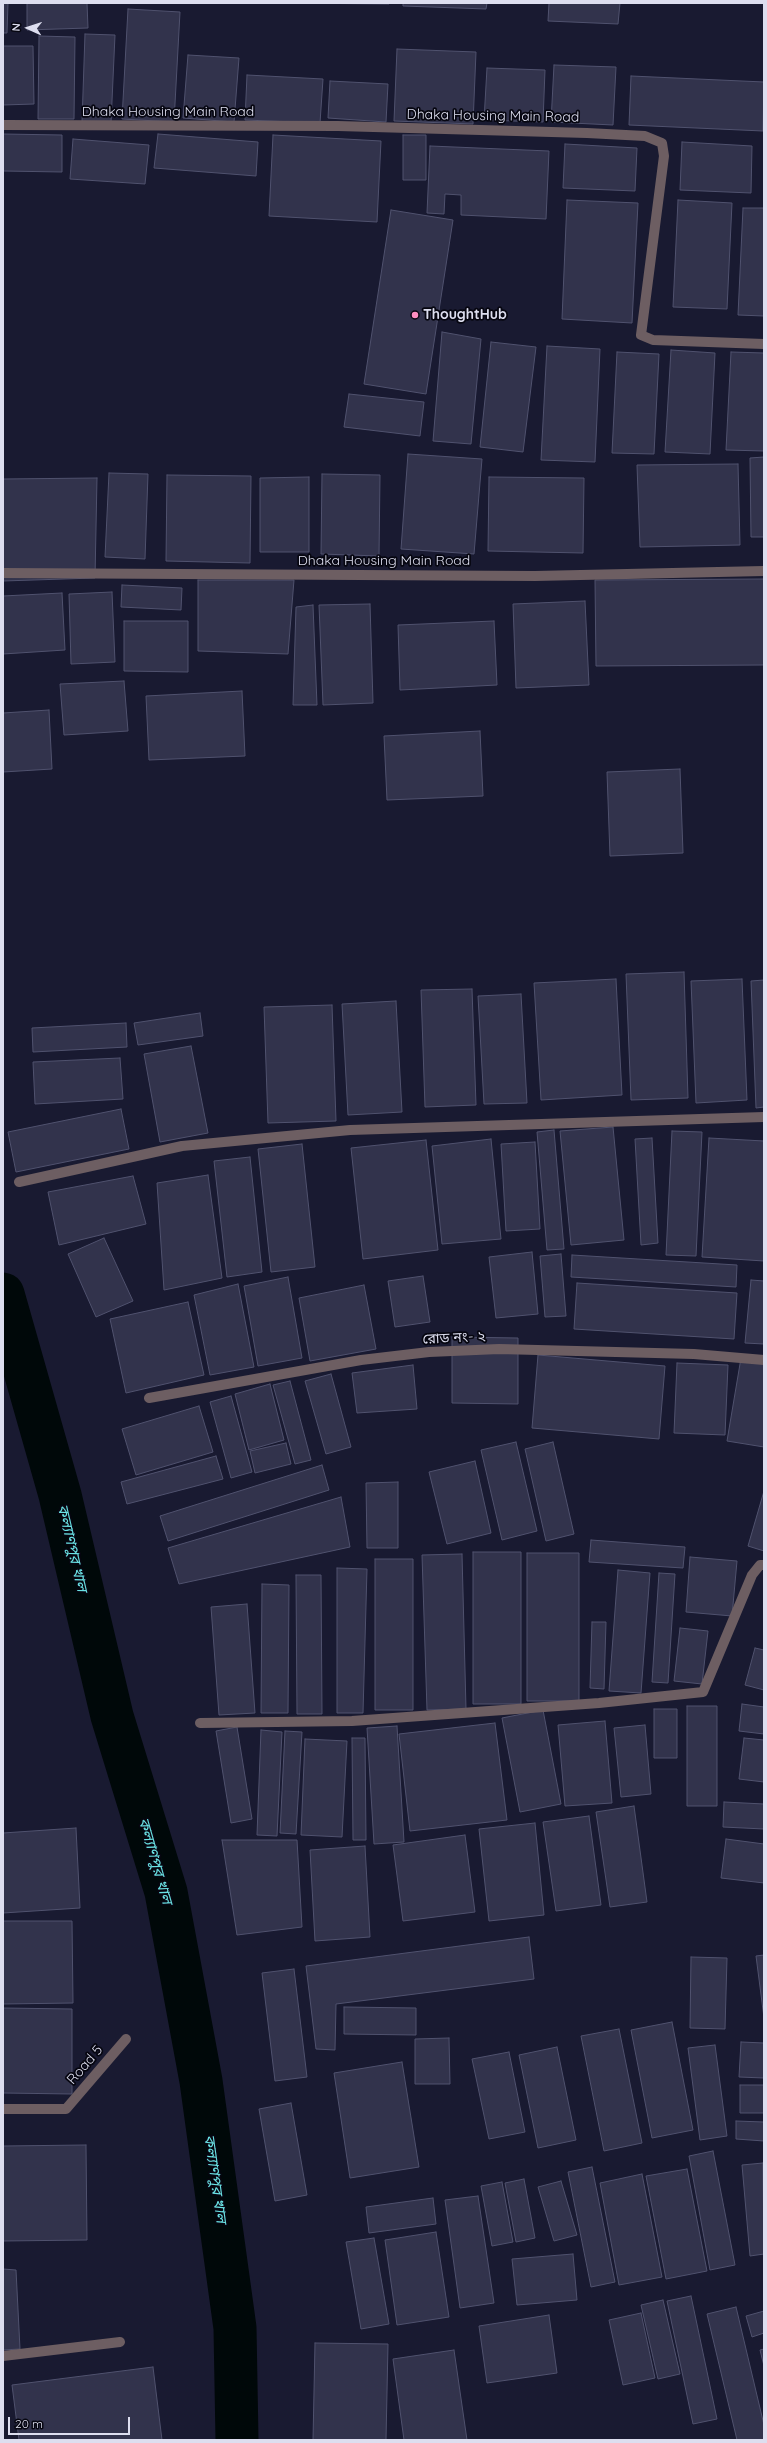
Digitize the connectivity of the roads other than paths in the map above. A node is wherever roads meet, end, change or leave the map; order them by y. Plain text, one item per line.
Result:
1 (3, 125) edge
2 (764, 344) edge
3 (764, 571) edge
4 (3, 573) edge
5 (764, 1117) edge
6 (18, 1182) dead end
7 (764, 1360) edge
8 (149, 1398) dead end
9 (764, 1565) edge
10 (200, 1723) dead end
11 (126, 2039) dead end
12 (3, 2109) edge
13 (120, 2342) dead end
14 (3, 2356) edge

1 - 2 street, Dhaka Housing Main Road
3 - 4 street, Dhaka Housing Main Road
5 - 6 street
7 - 8 street, রোড নং- ২
9 - 10 street
11 - 12 street, Road 5
13 - 14 street

